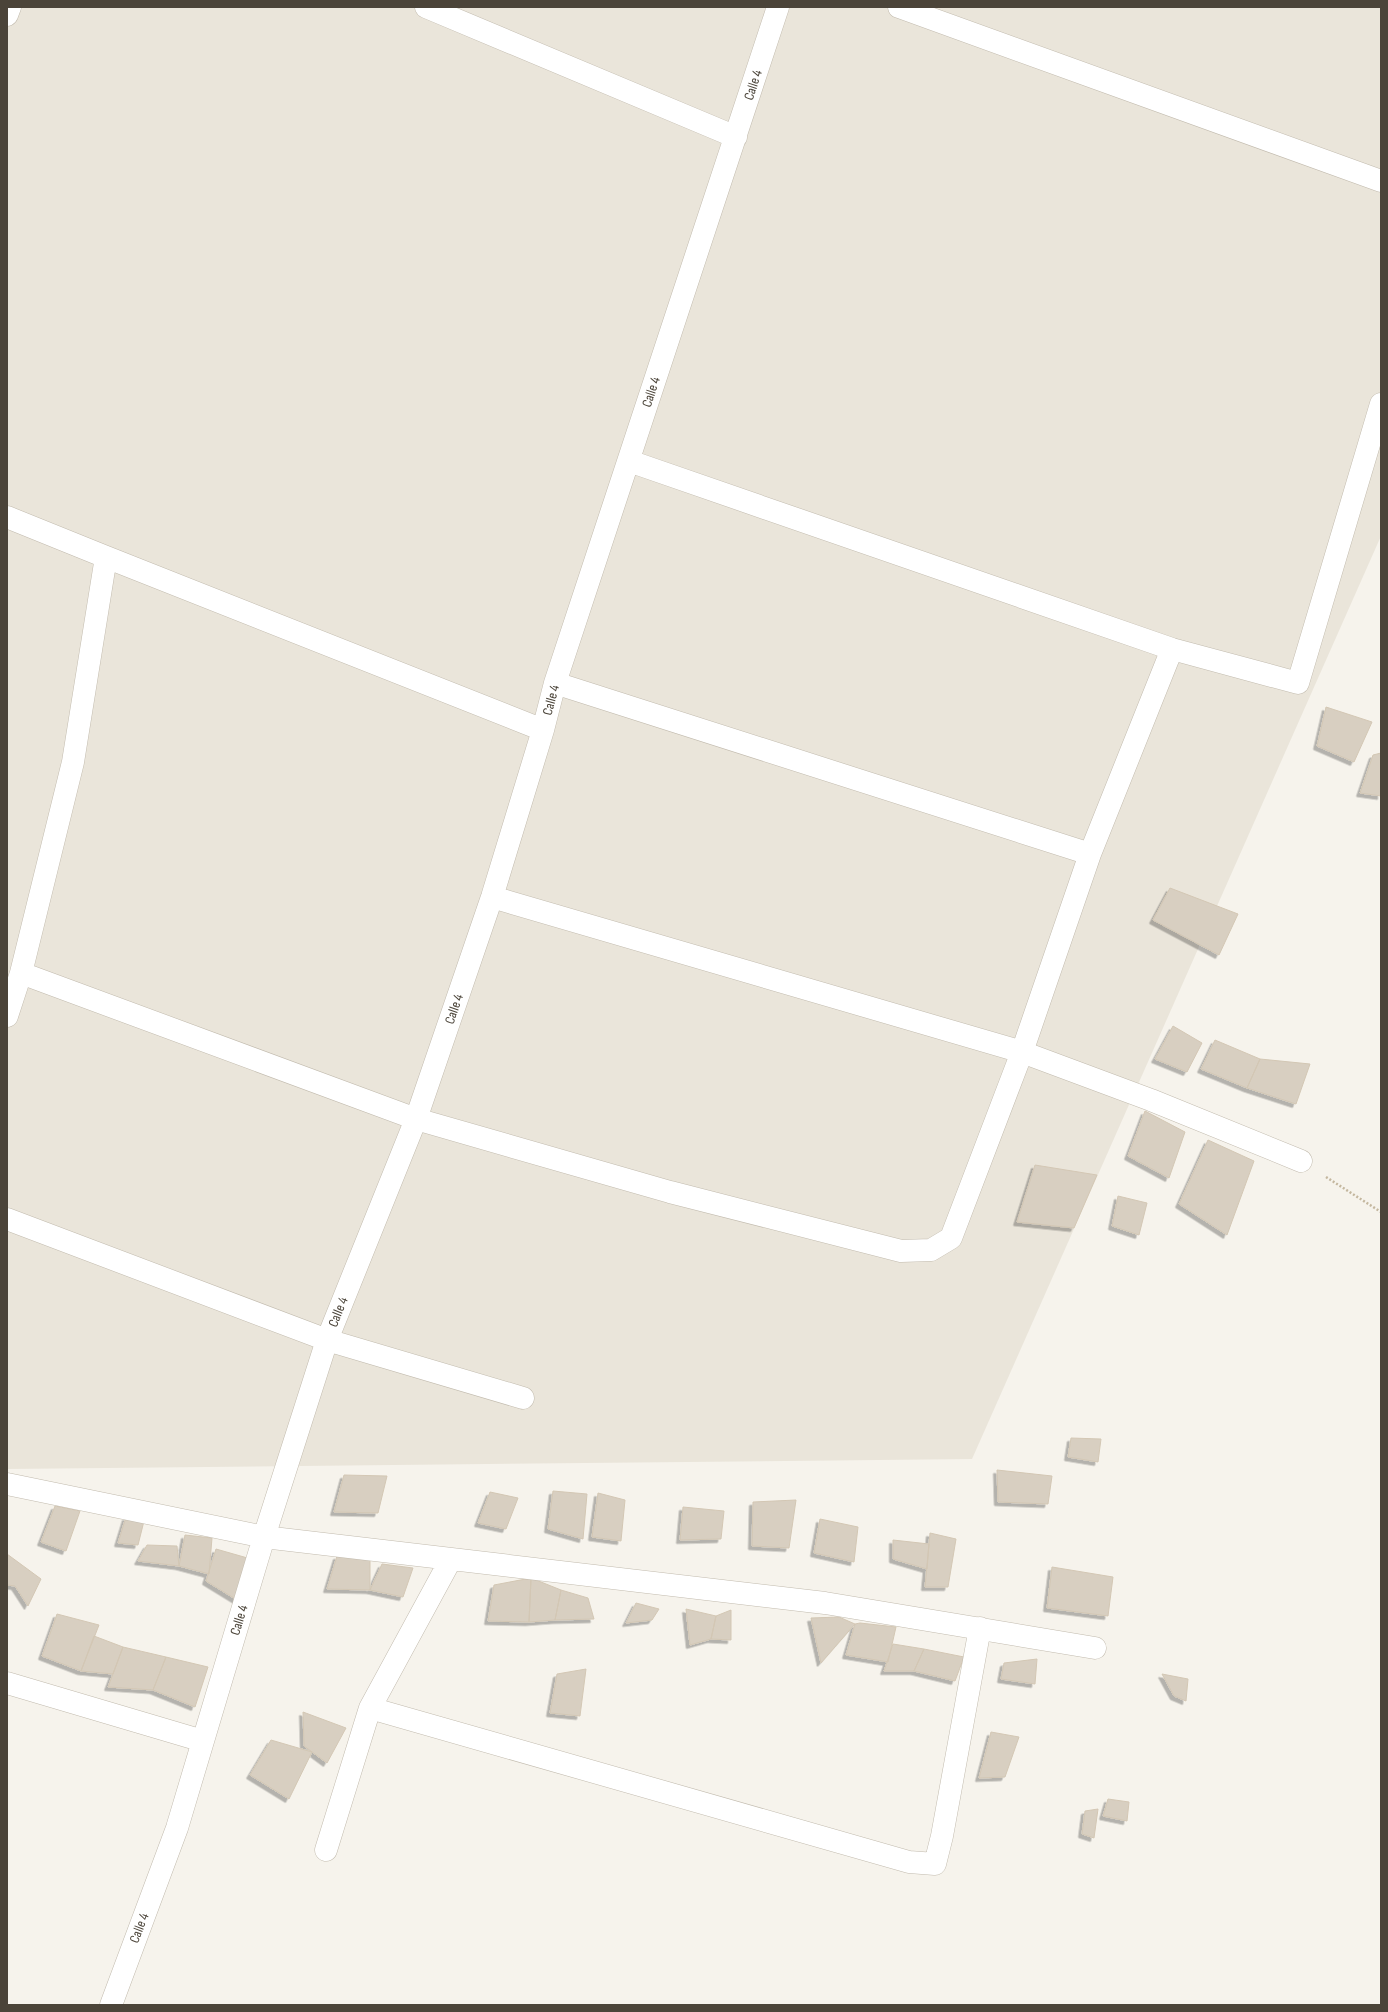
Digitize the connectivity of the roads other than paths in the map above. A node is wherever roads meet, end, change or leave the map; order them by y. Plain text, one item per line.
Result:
1 (10, 7) edge
2 (426, 7) edge
3 (778, 7) edge
4 (899, 7) edge
5 (7, 14) edge
6 (736, 137) junction
7 (1381, 181) edge
8 (1381, 404) edge
9 (629, 461) junction
10 (7, 517) edge
11 (106, 557) junction
12 (1172, 649) junction
13 (555, 683) junction
14 (543, 730) junction
15 (1090, 854) junction
16 (492, 897) junction
17 (21, 972) junction
18 (7, 1016) edge
19 (1022, 1052) junction
20 (416, 1119) junction
21 (1301, 1161) road end
22 (7, 1219) edge
23 (327, 1340) junction
24 (523, 1398) dead end
25 (7, 1484) edge
26 (264, 1537) junction
27 (451, 1559) junction
28 (980, 1628) junction
29 (1095, 1648) dead end
30 (7, 1684) edge
31 (370, 1708) junction
32 (203, 1741) junction
33 (326, 1850) dead end
34 (110, 2005) edge

1 - 5 street
2 - 6 street
3 - 6 street, Calle 4
4 - 7 street
6 - 9 street, Calle 4
8 - 12 street
9 - 12 street
9 - 13 street, Calle 4
10 - 11 street
11 - 14 street
11 - 17 street
12 - 15 street
13 - 14 street, Calle 4
13 - 15 street
14 - 16 street, Calle 4
15 - 19 street
16 - 19 street
16 - 20 street, Calle 4
17 - 18 street
17 - 20 street
19 - 20 street
19 - 21 street
20 - 23 street, Calle 4
22 - 23 street
23 - 24 street
23 - 26 street, Calle 4
25 - 26 street
26 - 27 street
26 - 32 street, Calle 4
27 - 28 street
27 - 31 street
28 - 29 street
28 - 31 street
30 - 32 street
31 - 33 street
32 - 34 street, Calle 4

